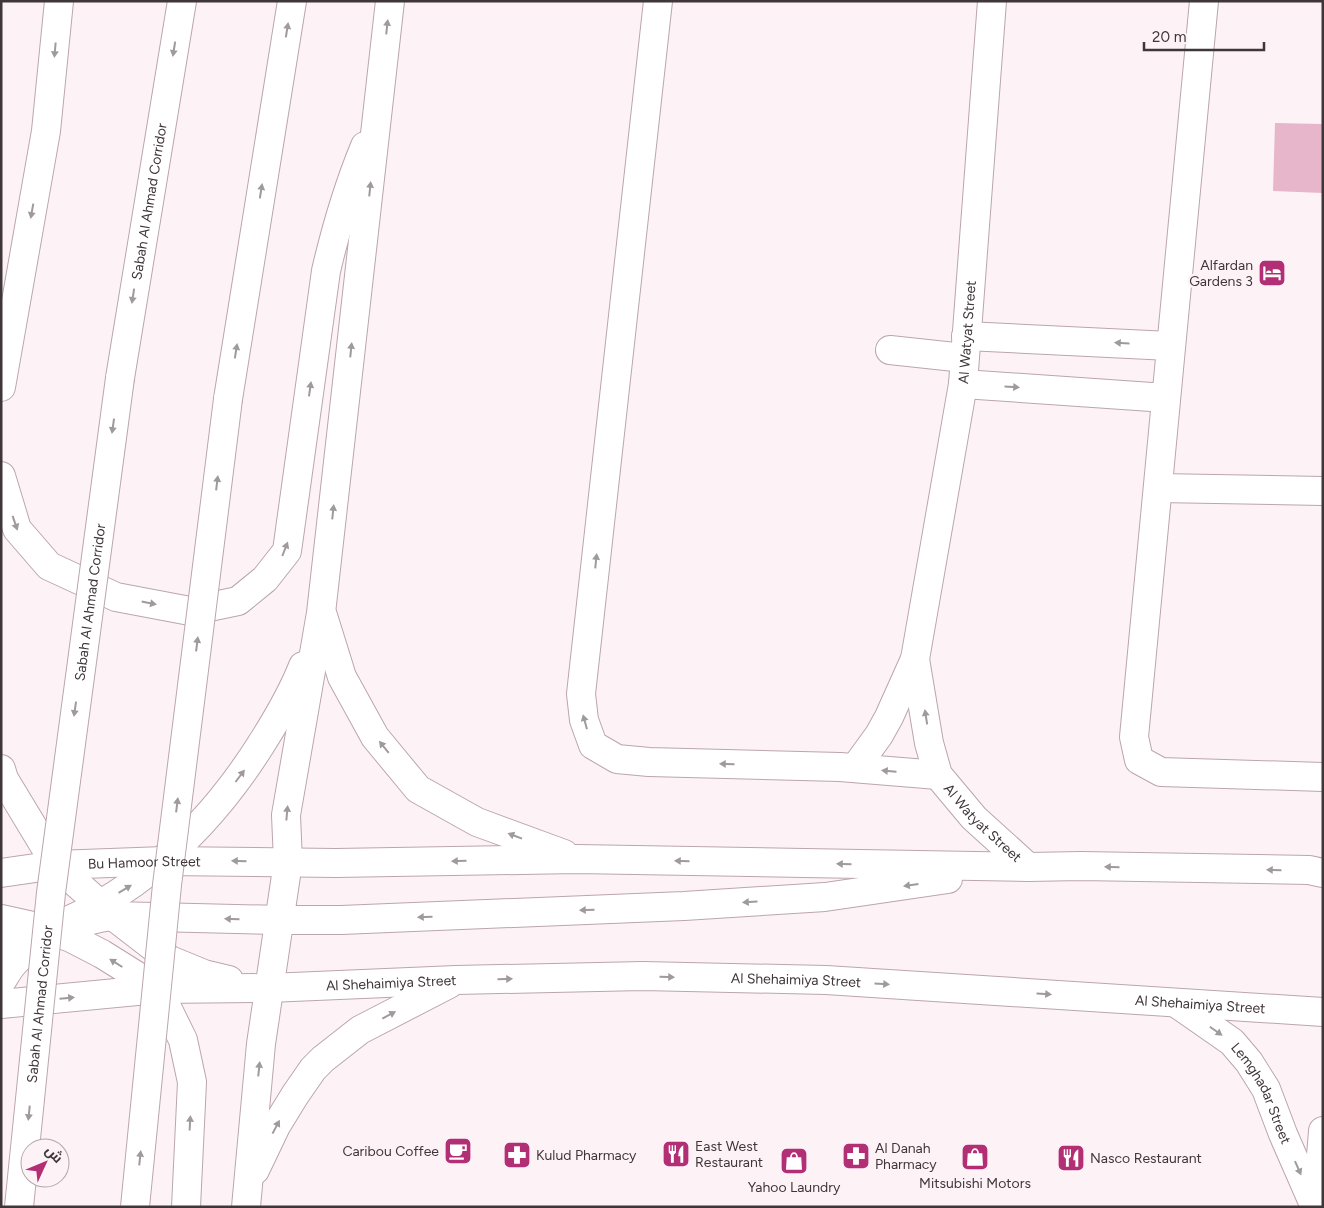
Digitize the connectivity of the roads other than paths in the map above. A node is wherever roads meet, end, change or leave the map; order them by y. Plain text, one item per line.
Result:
1 (59, 1) edge
2 (182, 1) edge
3 (292, 1) edge
4 (390, 1) edge
5 (658, 1) edge
6 (992, 1) edge
7 (1204, 1) edge
8 (378, 117) junction
9 (1170, 346) junction
10 (890, 350) dead end
11 (965, 359) junction
12 (1, 388) edge
13 (1166, 398) junction
14 (1, 476) edge
15 (1158, 488) junction
16 (1323, 491) edge
17 (322, 612) junction
18 (915, 658) junction
19 (856, 768) junction
20 (1, 770) edge
21 (938, 775) junction
22 (1323, 777) edge
23 (578, 859) junction
24 (164, 861) junction
25 (288, 862) junction
26 (56, 865) junction
27 (1028, 868) junction
28 (1, 873) edge
29 (1323, 873) edge
30 (107, 910) junction
31 (1, 919) edge
32 (280, 920) junction
33 (52, 931) junction
34 (1, 944) edge
35 (456, 980) junction
36 (1, 982) edge
37 (269, 988) junction
38 (158, 989) junction
39 (1176, 1003) junction
40 (1, 1004) edge
41 (1323, 1012) edge
42 (1323, 1131) edge
43 (246, 1197) edge
44 (20, 1207) edge
45 (135, 1207) edge
46 (186, 1207) edge
47 (1316, 1207) edge

1 -> 12 main road
2 -> 44 main road, Sabah Al Ahmad Corridor, bridge
45 -> 3 main road, bridge
8 -> 4 main road
19 -> 5 main road
6 - 11 main road, Al Watyat Street
7 - 9 main road
14 -> 8 main road
17 -> 8 main road
9 -> 11 main road
9 - 13 main road
10 - 11 main road
11 -> 13 main road
11 - 18 main road, Al Watyat Street
13 - 15 main road
15 - 16 main road
15 - 22 main road
23 -> 17 main road
24 -> 17 main road
25 -> 17 main road
18 - 19 main road, Al Watyat Street
21 -> 18 main road, Al Watyat Street
21 -> 19 main road
20 - 26 main road
21 - 27 main road, Al Watyat Street
23 -> 25 main road
27 -> 23 main road
25 -> 24 main road, Bu Hamoor Street
24 - 26 main road, Bu Hamoor Street
30 -> 24 main road
25 - 32 main road
26 - 28 main road, Bu Hamoor Street
26 - 30 main road
29 -> 27 main road
27 -> 32 main road
32 -> 30 main road
30 - 33 main road
30 - 37 main road
31 - 33 main road
32 - 37 main road
33 - 34 main road
33 - 36 main road
38 -> 33 main road
35 - 37 main road, Al Shehaimiya Street
35 -> 39 main road, Al Shehaimiya Street
43 -> 35 main road
37 - 38 main road
43 -> 37 main road
40 -> 38 main road
46 -> 38 main road
39 - 41 main road, Al Shehaimiya Street
39 -> 47 main road, Lemghadar Street
42 - 47 main road, Lemghadar Street

